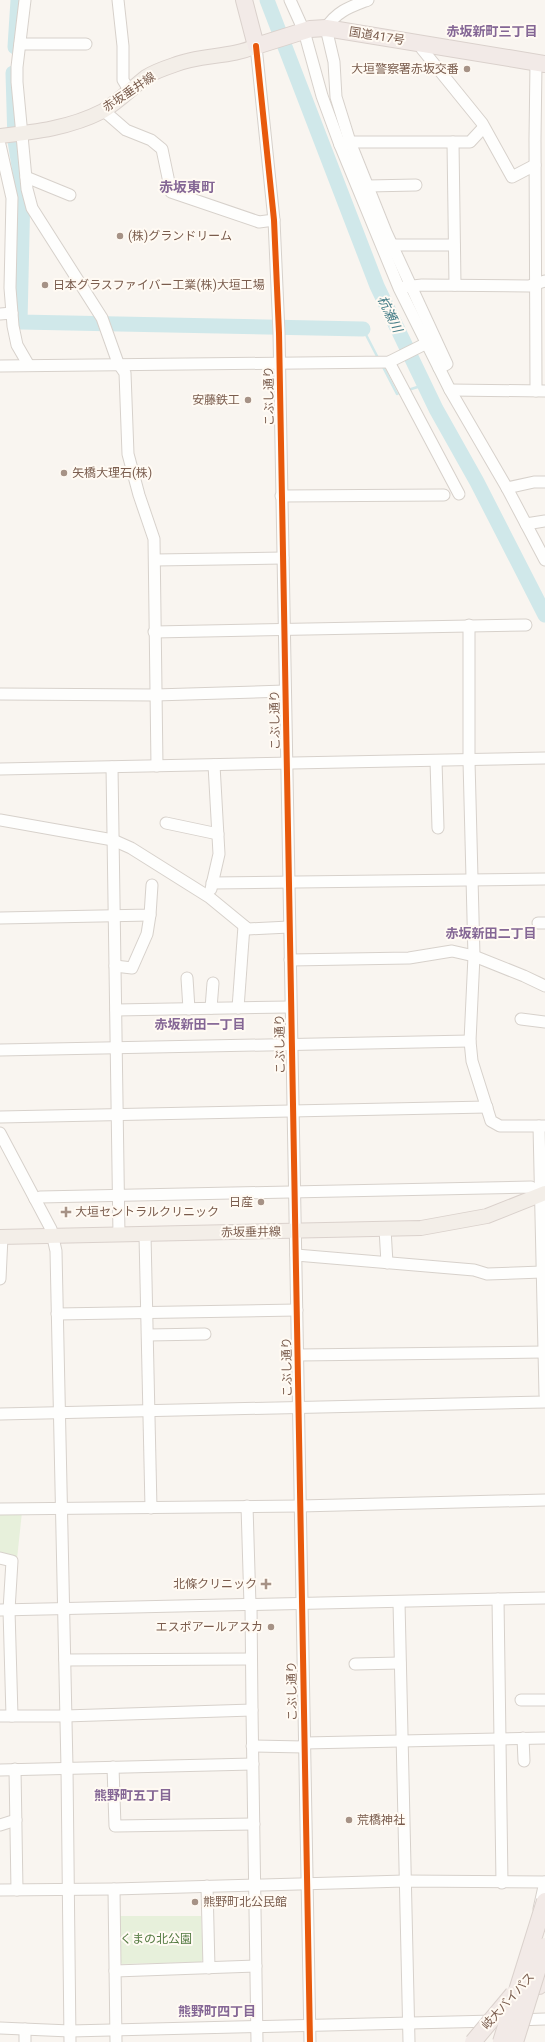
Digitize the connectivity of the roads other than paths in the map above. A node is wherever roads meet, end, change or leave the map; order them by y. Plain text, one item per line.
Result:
1 (25, 0) edge
2 (118, 0) edge
3 (244, 0) edge
4 (290, 0) edge
5 (368, 0) edge
6 (326, 28) junction
7 (304, 31) junction
8 (20, 44) junction
9 (86, 44) dead end
10 (423, 44) junction
11 (256, 46) junction
12 (541, 63) edge
13 (129, 90) junction
14 (540, 105) edge
15 (103, 110) junction
16 (484, 128) junction
17 (10, 137) edge
18 (540, 140) edge
19 (453, 142) junction
20 (345, 144) junction
21 (535, 165) junction
22 (26, 177) junction
23 (416, 185) dead end
24 (368, 186) junction
25 (70, 196) dead end
26 (274, 220) junction
27 (392, 245) junction
28 (454, 246) junction
29 (540, 282) edge
30 (455, 285) junction
31 (405, 287) junction
32 (0, 314) edge
33 (12, 314) junction
34 (425, 345) junction
35 (385, 362) junction
36 (118, 363) junction
37 (279, 363) junction
38 (28, 364) junction
39 (0, 366) edge
40 (438, 368) junction
41 (450, 390) junction
42 (540, 391) edge
43 (545, 482) edge
44 (507, 488) junction
45 (460, 494) dead end
46 (444, 495) dead end
47 (281, 496) junction
48 (545, 521) edge
49 (526, 524) junction
50 (283, 558) junction
51 (155, 560) junction
52 (545, 560) edge
53 (526, 624) dead end
54 (469, 625) junction
55 (284, 629) junction
56 (154, 632) junction
57 (285, 691) junction
58 (0, 694) edge
59 (155, 695) junction
60 (545, 758) edge
61 (436, 761) junction
62 (469, 761) junction
63 (286, 763) junction
64 (214, 765) junction
65 (112, 766) junction
66 (157, 766) junction
67 (0, 769) edge
68 (0, 820) edge
69 (166, 823) dead end
70 (438, 828) dead end
71 (218, 834) junction
72 (113, 840) junction
73 (545, 879) edge
74 (473, 880) junction
75 (289, 883) junction
76 (212, 884) junction
77 (152, 885) dead end
78 (209, 897) junction
79 (150, 915) junction
80 (114, 916) junction
81 (0, 918) edge
82 (244, 926) junction
83 (289, 927) junction
84 (474, 956) junction
85 (290, 960) junction
86 (115, 966) junction
87 (187, 978) dead end
88 (213, 983) dead end
89 (545, 986) edge
90 (290, 1007) junction
91 (211, 1008) junction
92 (238, 1008) junction
93 (189, 1009) junction
94 (116, 1010) junction
95 (521, 1019) dead end
96 (545, 1022) edge
97 (470, 1041) junction
98 (291, 1045) junction
99 (117, 1048) junction
100 (0, 1050) edge
101 (487, 1107) junction
102 (292, 1111) junction
103 (118, 1114) junction
104 (0, 1117) edge
105 (542, 1126) edge
106 (0, 1133) edge
107 (294, 1192) junction
108 (543, 1194) edge
109 (119, 1195) junction
110 (35, 1199) junction
111 (386, 1229) junction
112 (296, 1231) junction
113 (119, 1235) junction
114 (145, 1235) junction
115 (53, 1236) junction
116 (1, 1237) edge
117 (296, 1255) junction
118 (387, 1263) junction
119 (542, 1272) junction
120 (0, 1279) edge
121 (297, 1310) junction
122 (148, 1313) junction
123 (57, 1314) junction
124 (544, 1322) edge
125 (205, 1334) dead end
126 (148, 1335) junction
127 (298, 1355) junction
128 (544, 1357) edge
129 (545, 1395) edge
130 (545, 1402) edge
131 (298, 1408) junction
132 (149, 1410) junction
133 (60, 1412) junction
134 (0, 1414) edge
135 (545, 1500) edge
136 (247, 1506) junction
137 (300, 1506) junction
138 (151, 1508) junction
139 (0, 1509) edge
140 (62, 1509) junction
141 (0, 1558) edge
142 (545, 1598) edge
143 (498, 1599) junction
144 (399, 1602) junction
145 (302, 1604) junction
146 (250, 1605) junction
147 (63, 1609) junction
148 (5, 1610) edge
149 (251, 1659) junction
150 (65, 1660) junction
151 (355, 1664) dead end
152 (400, 1664) junction
153 (5, 1665) edge
154 (521, 1700) dead end
155 (545, 1700) edge
156 (252, 1710) junction
157 (0, 1716) edge
158 (12, 1716) junction
159 (65, 1716) junction
160 (523, 1738) junction
161 (545, 1738) edge
162 (500, 1739) junction
163 (403, 1741) junction
164 (304, 1745) junction
165 (252, 1746) junction
166 (524, 1761) dead end
167 (253, 1764) junction
168 (67, 1768) junction
169 (113, 1768) junction
170 (15, 1769) junction
171 (0, 1770) edge
172 (16, 1820) junction
173 (254, 1824) junction
174 (0, 1825) edge
175 (405, 1881) junction
176 (545, 1882) edge
177 (307, 1883) junction
178 (502, 1883) junction
179 (255, 1885) junction
180 (207, 1886) junction
181 (69, 1889) junction
182 (114, 1889) junction
183 (0, 1890) edge
184 (17, 1890) junction
185 (545, 1901) edge
186 (545, 1945) edge
187 (545, 1961) edge
188 (256, 1966) junction
189 (209, 1968) junction
190 (115, 1971) junction
191 (538, 1980) edge
192 (545, 2019) edge
193 (408, 2022) junction
194 (257, 2025) junction
195 (310, 2025) junction
196 (0, 2028) edge
197 (25, 2029) junction
198 (116, 2030) junction
199 (70, 2036) edge
200 (25, 2042) edge
201 (116, 2042) edge
202 (257, 2042) edge
203 (310, 2042) edge
204 (409, 2042) edge
205 (473, 2042) edge
206 (492, 2042) edge
207 (501, 2042) edge
208 (515, 2042) edge

1 - 8 street
2 - 13 street
3 - 11 highway
4 - 7 street
5 - 6 street
6 - 7 highway, 国道417号
6 - 10 highway, 国道417号
6 - 20 street
7 - 11 highway, 国道417号
7 - 20 street
8 - 9 street
8 - 17 street
10 - 12 highway, 国道417号
10 - 16 street
11 - 13 main road, 赤坂垂井線
11 - 26 street, こぶし通り
12 - 14 street
13 - 15 main road, 赤坂垂井線
14 - 18 street
15 - 17 main road, 赤坂垂井線
15 - 26 street
16 - 19 street
16 - 21 street
17 - 22 street
17 - 33 street
18 - 21 street
19 - 20 street
19 - 28 street
20 - 24 street
20 - 31 street
21 - 29 street
22 - 25 street
22 - 36 street
23 - 24 street
24 - 27 street
26 - 37 street, こぶし通り
27 - 28 street
27 - 31 street
28 - 30 street
29 - 30 street
29 - 42 street
30 - 31 street
31 - 34 street
31 - 40 street
32 - 33 street
33 - 38 street
34 - 35 street
34 - 40 street
35 - 37 street
35 - 45 street
36 - 37 street
36 - 38 street
36 - 51 street
37 - 47 street, こぶし通り
38 - 39 street
40 - 41 street
41 - 42 street
41 - 44 street
43 - 44 street
44 - 49 street
46 - 47 street
47 - 50 street, こぶし通り
48 - 49 street
49 - 52 street
50 - 51 street
50 - 55 street, こぶし通り
51 - 56 street
53 - 54 street
54 - 55 street
54 - 62 street
55 - 56 street
55 - 57 street, こぶし通り
56 - 59 street
57 - 59 street
57 - 63 street, こぶし通り
58 - 59 street
59 - 66 street
60 - 62 street
61 - 62 street
61 - 63 street
61 - 70 street
62 - 74 street
63 - 64 street
63 - 75 street, こぶし通り
64 - 66 street
64 - 71 street
65 - 66 street
65 - 67 street
65 - 72 street
68 - 72 street
69 - 71 street
71 - 76 street
72 - 78 street
72 - 80 street
73 - 74 street
74 - 75 street
74 - 84 street
75 - 76 street
75 - 83 street, こぶし通り
76 - 78 street
77 - 79 street
78 - 82 street
79 - 80 street
79 - 86 street
80 - 81 street
80 - 86 street
82 - 83 street
82 - 92 street
83 - 85 street, こぶし通り
84 - 85 street
84 - 89 street
84 - 97 street
85 - 90 street, こぶし通り
86 - 94 street
87 - 93 street
88 - 91 street
90 - 92 street
90 - 98 street, こぶし通り
91 - 92 street
91 - 93 street
93 - 94 street
94 - 99 street
95 - 96 street
97 - 98 street
97 - 101 street
98 - 99 street
98 - 102 street, こぶし通り
99 - 100 street
99 - 103 street
101 - 102 street
101 - 105 street
102 - 103 street
102 - 107 street, こぶし通り
103 - 104 street
103 - 109 street
105 - 108 street
106 - 110 street
107 - 108 street
107 - 109 street
107 - 112 street, こぶし通り
108 - 111 main road, 赤坂垂井線
108 - 119 street
109 - 110 street
109 - 113 street
110 - 115 street
111 - 112 main road, 赤坂垂井線
111 - 118 street
112 - 114 main road, 赤坂垂井線
112 - 117 street, こぶし通り
113 - 114 main road, 赤坂垂井線
113 - 115 main road, 赤坂垂井線
114 - 122 street
115 - 116 main road, 赤坂垂井線
115 - 123 street
116 - 120 street
117 - 118 street
117 - 121 street, こぶし通り
118 - 119 street
119 - 124 street
121 - 122 street
121 - 127 street, こぶし通り
122 - 123 street
122 - 126 street
123 - 133 street
124 - 128 street
125 - 126 street
126 - 132 street
127 - 128 street
127 - 131 street, こぶし通り
128 - 129 street
130 - 131 street
131 - 132 street
131 - 137 street, こぶし通り
132 - 133 street
132 - 138 street
133 - 134 street
133 - 140 street
135 - 137 street
136 - 137 street
136 - 138 street
136 - 146 street
137 - 145 street, こぶし通り
138 - 140 street
139 - 140 street
140 - 147 street
141 - 148 street
142 - 143 street
143 - 144 street
143 - 162 street
144 - 145 street
144 - 152 street
145 - 146 street
145 - 164 street, こぶし通り
146 - 147 street
146 - 149 street
147 - 148 street
147 - 150 street
148 - 153 street
149 - 150 street
149 - 156 street
150 - 159 street
151 - 152 street
152 - 163 street
153 - 158 street
154 - 155 street
156 - 159 street
156 - 165 street
157 - 158 street
158 - 159 street
159 - 168 street
160 - 161 street
160 - 162 street
160 - 166 street
162 - 163 street
162 - 178 street
163 - 164 street
163 - 175 street
164 - 165 street
164 - 177 street, こぶし通り
165 - 167 street
167 - 169 street
167 - 173 street
168 - 169 street
168 - 170 street
168 - 181 street
169 - 173 street
170 - 171 street
170 - 172 street
172 - 174 street
172 - 184 street
173 - 179 street
175 - 177 street
175 - 178 street
175 - 193 street
176 - 178 street
176 - 186 street
177 - 179 street
177 - 195 street, こぶし通り
179 - 180 street
179 - 188 street
180 - 182 street
180 - 189 street
181 - 182 street
181 - 184 street
181 - 199 street
182 - 190 street
183 - 184 street
185 - 207 highway, bridge
186 - 208 highway, bridge
187 - 191 highway, 岐大バイパス
188 - 189 street
188 - 194 street
189 - 190 street
190 - 198 street
191 - 205 highway, 岐大バイパス, bridge
191 - 206 highway, 岐大バイパス, bridge
192 - 193 street
193 - 195 street
193 - 204 street
194 - 195 street
194 - 198 street
194 - 202 street
195 - 203 street, こぶし通り
196 - 197 street
197 - 199 street
197 - 200 street
198 - 199 street
198 - 201 street

